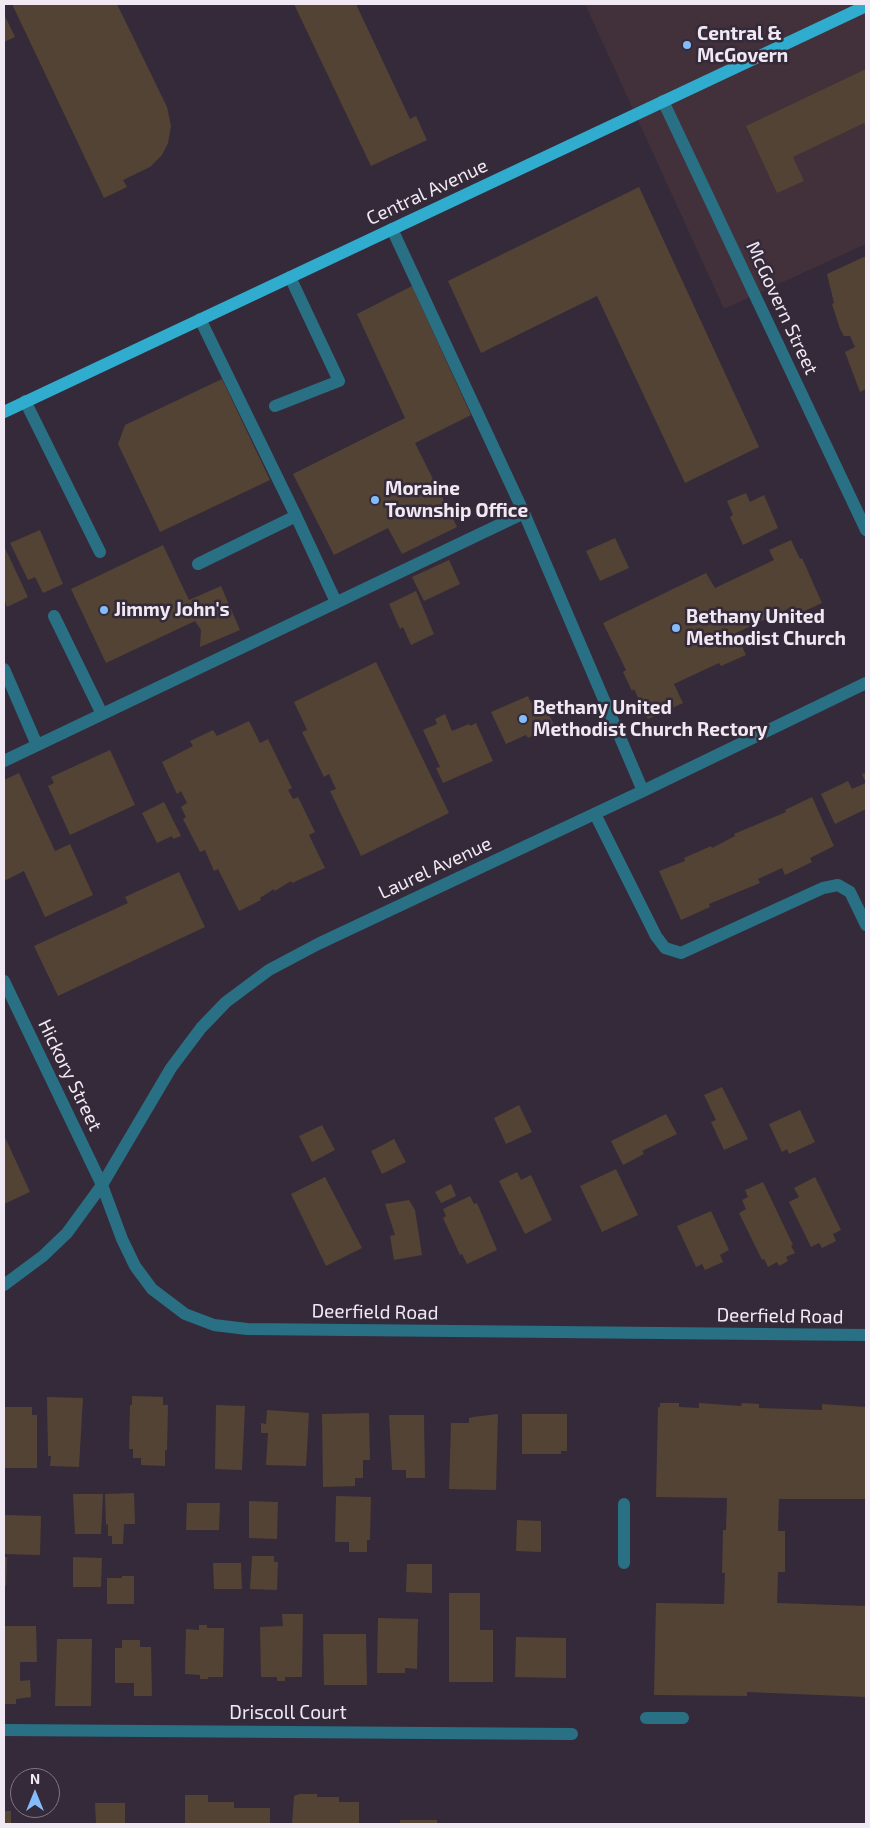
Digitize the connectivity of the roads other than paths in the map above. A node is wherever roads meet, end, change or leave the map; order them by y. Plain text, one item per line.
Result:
1 (866, 6) edge
2 (663, 101) junction
3 (392, 229) junction
4 (290, 277) junction
5 (200, 319) junction
6 (26, 401) junction
7 (275, 406) dead end
8 (4, 412) edge
9 (524, 513) junction
10 (296, 516) junction
11 (866, 530) edge
12 (100, 552) dead end
13 (198, 564) dead end
14 (336, 602) junction
15 (54, 616) dead end
16 (4, 669) edge
17 (866, 684) edge
18 (102, 714) junction
19 (37, 745) junction
20 (4, 761) edge
21 (643, 792) junction
22 (596, 814) junction
23 (866, 925) edge
24 (4, 982) edge
25 (102, 1185) junction
26 (4, 1285) edge
27 (866, 1335) edge
28 (624, 1504) dead end
29 (624, 1563) dead end
30 (646, 1718) dead end
31 (682, 1718) dead end
32 (4, 1730) edge
33 (572, 1734) dead end

1 - 2 main road, Central Avenue
2 - 3 main road, Central Avenue
2 - 11 street, McGovern Street
3 - 4 main road, Central Avenue
3 - 9 street
4 - 5 main road, Central Avenue
4 - 7 street
5 - 6 main road, Central Avenue
5 - 10 street
6 - 8 main road, Central Avenue
6 - 12 street
9 - 14 street
9 - 21 street
10 - 13 street
10 - 14 street
14 - 18 street
15 - 18 street
16 - 19 street
17 - 21 street, Laurel Avenue
18 - 19 street
19 - 20 street
21 - 22 street, Laurel Avenue
22 - 23 street
22 - 25 street, Laurel Avenue
24 - 25 street, Hickory Street
25 - 26 street
25 - 27 street, Deerfield Road
28 - 29 street
30 - 31 street
32 - 33 street, Driscoll Court

